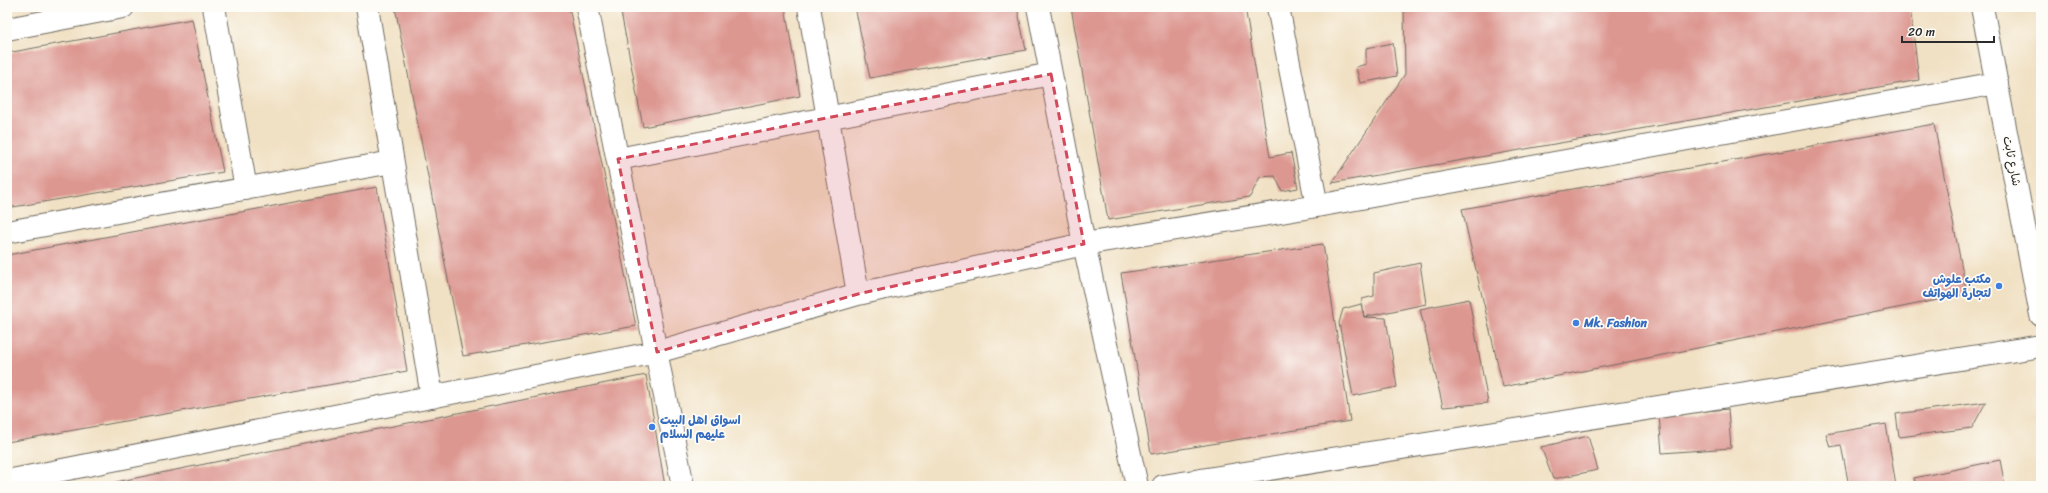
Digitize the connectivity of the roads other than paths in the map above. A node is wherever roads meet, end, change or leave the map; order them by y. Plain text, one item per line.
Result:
1 (123, 7) edge
2 (214, 7) edge
3 (367, 7) edge
4 (587, 7) edge
5 (809, 7) edge
6 (1038, 7) edge
7 (1278, 7) edge
8 (1982, 7) edge
9 (7, 29) edge
10 (1051, 74) junction
11 (1997, 83) junction
12 (828, 117) junction
13 (618, 159) junction
14 (392, 162) junction
15 (246, 189) junction
16 (1317, 206) junction
17 (7, 232) edge
18 (1084, 244) junction
19 (858, 294) junction
20 (2041, 315) edge
21 (2041, 346) edge
22 (657, 352) junction
23 (432, 397) junction
24 (7, 481) edge
25 (683, 486) edge
26 (1137, 486) edge
27 (1162, 486) edge

1 - 9 street
2 - 15 street
3 - 14 street
4 - 13 street
5 - 12 street
6 - 10 street
7 - 16 street
8 - 11 street, شارع ثابت
10 - 12 street
10 - 18 street
11 - 16 street
11 - 20 street, شارع ثابت
12 - 13 street
12 - 19 street
13 - 22 street
14 - 15 street
14 - 23 street
15 - 17 street
16 - 18 street
18 - 19 street
18 - 26 street
19 - 22 street
21 - 27 street
22 - 23 street
22 - 25 street
23 - 24 street

